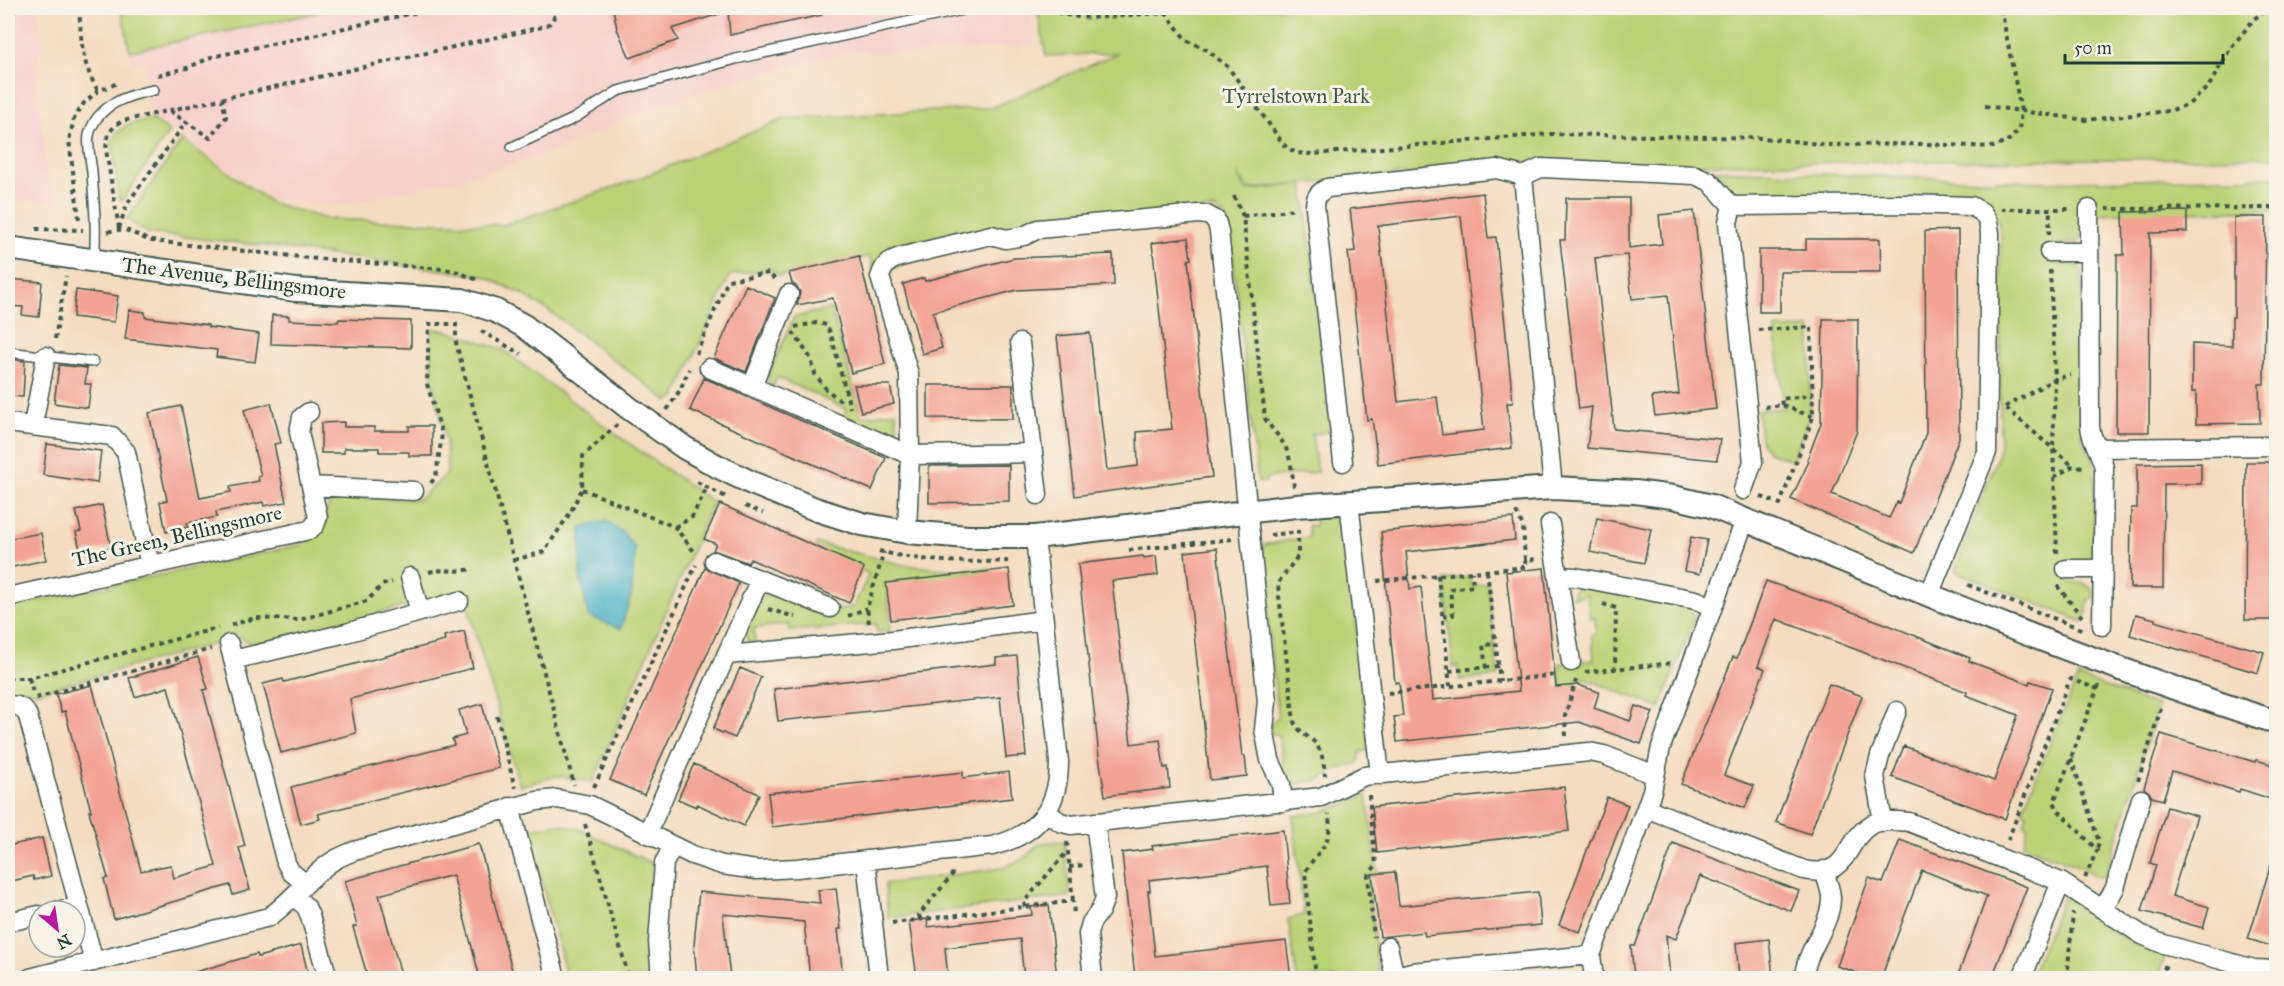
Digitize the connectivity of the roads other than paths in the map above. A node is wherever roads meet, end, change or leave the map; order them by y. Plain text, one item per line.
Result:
1 (972, 8) edge
2 (154, 90) dead end
3 (512, 147) dead end
4 (1523, 176) junction
5 (1732, 206) junction
6 (2089, 209) road end
7 (8, 249) edge
8 (2049, 252) road end
9 (2089, 252) junction
10 (94, 261) junction
11 (789, 294) road end
12 (1020, 343) dead end
13 (8, 352) edge
14 (46, 357) junction
15 (93, 362) dead end
16 (709, 368) dead end
17 (752, 386) junction
18 (309, 412) dead end
19 (8, 423) edge
20 (33, 425) junction
21 (2277, 446) edge
22 (2098, 448) junction
23 (1033, 453) junction
24 (910, 455) junction
25 (1343, 462) dead end
26 (312, 486) junction
27 (1553, 488) junction
28 (1743, 490) road end
29 (414, 491) road end
30 (1038, 495) dead end
31 (1349, 502) junction
32 (1249, 512) junction
33 (1745, 520) junction
34 (1550, 524) dead end
35 (899, 530) junction
36 (1036, 548) junction
37 (714, 561) dead end
38 (150, 566) junction
39 (1557, 567) junction
40 (2060, 567) road end
41 (2103, 569) junction
42 (410, 577) road end
43 (760, 579) junction
44 (1929, 595) junction
45 (8, 597) edge
46 (459, 601) dead end
47 (1713, 607) junction
48 (830, 608) dead end
49 (420, 612) junction
50 (1044, 620) junction
51 (2096, 629) road end
52 (726, 655) junction
53 (1573, 668) road end
54 (22, 705) edge
55 (1897, 711) dead end
56 (2277, 722) edge
57 (1655, 775) junction
58 (1374, 781) junction
59 (2141, 799) road end
60 (1283, 802) junction
61 (515, 806) junction
62 (1646, 808) junction
63 (1053, 817) junction
64 (1095, 822) junction
65 (1883, 822) junction
66 (647, 834) junction
67 (673, 846) junction
68 (866, 860) junction
69 (1824, 870) junction
70 (2061, 882) junction
71 (300, 890) junction
72 (77, 899) edge
73 (2103, 909) junction
74 (27, 918) edge
75 (8, 922) edge
76 (87, 936) edge
77 (1388, 947) road end
78 (1591, 955) junction
79 (94, 962) junction
80 (2277, 970) edge
81 (1399, 977) edge
82 (30, 978) edge
83 (328, 978) edge
84 (556, 978) edge
85 (661, 978) edge
86 (879, 978) edge
87 (1093, 978) edge
88 (1594, 978) edge
89 (1804, 978) edge
90 (2022, 978) edge

1 - 3 lane
2 - 10 lane
4 - 5 street
4 - 25 street
4 - 27 street
5 - 28 street
5 - 44 street
6 - 9 street
7 - 10 street, The Avenue, Bellingsmore
8 - 9 street
9 - 22 street
10 - 35 street, The Avenue, Bellingsmore
11 - 17 street
12 - 23 street
13 - 14 lane
14 - 15 lane
14 - 20 street
16 - 17 street
17 - 24 street
18 - 26 street, The Green, Bellingsmore
19 - 20 street
20 - 38 street
21 - 22 street
22 - 41 street
23 - 24 street
23 - 30 street
24 - 32 street
24 - 35 street
26 - 29 street
26 - 38 street, The Green, Bellingsmore
27 - 31 street, The Avenue, Bellingsmore
27 - 33 street, The Avenue, Bellingsmore
31 - 32 street, The Avenue, Bellingsmore
31 - 58 street
32 - 36 street, The Avenue, Bellingsmore
32 - 60 street
33 - 44 street, The Avenue, Bellingsmore
33 - 47 street
34 - 39 street
35 - 36 street, The Avenue, Bellingsmore
36 - 50 street
37 - 43 street
38 - 45 street, The Green, Bellingsmore
39 - 47 street
39 - 53 street
40 - 41 street
41 - 51 street
42 - 49 street
43 - 48 street
43 - 52 street
44 - 56 street, The Avenue, Bellingsmore
46 - 49 street
47 - 57 street
49 - 71 street
50 - 52 street
50 - 63 street
52 - 66 street
54 - 72 street
55 - 65 street
57 - 58 street
57 - 62 street
58 - 60 street
59 - 73 street
60 - 64 street
61 - 66 street
61 - 71 street
61 - 84 street
62 - 69 street
62 - 78 street
63 - 64 street
63 - 68 street
64 - 87 street
65 - 69 street
65 - 70 street
66 - 67 street
67 - 68 street
67 - 85 street
68 - 86 street
69 - 89 street
70 - 73 street
70 - 90 street
71 - 79 street
71 - 83 street
73 - 80 street
74 - 75 street
76 - 79 street
77 - 81 street
78 - 81 street
78 - 88 street
79 - 82 street

